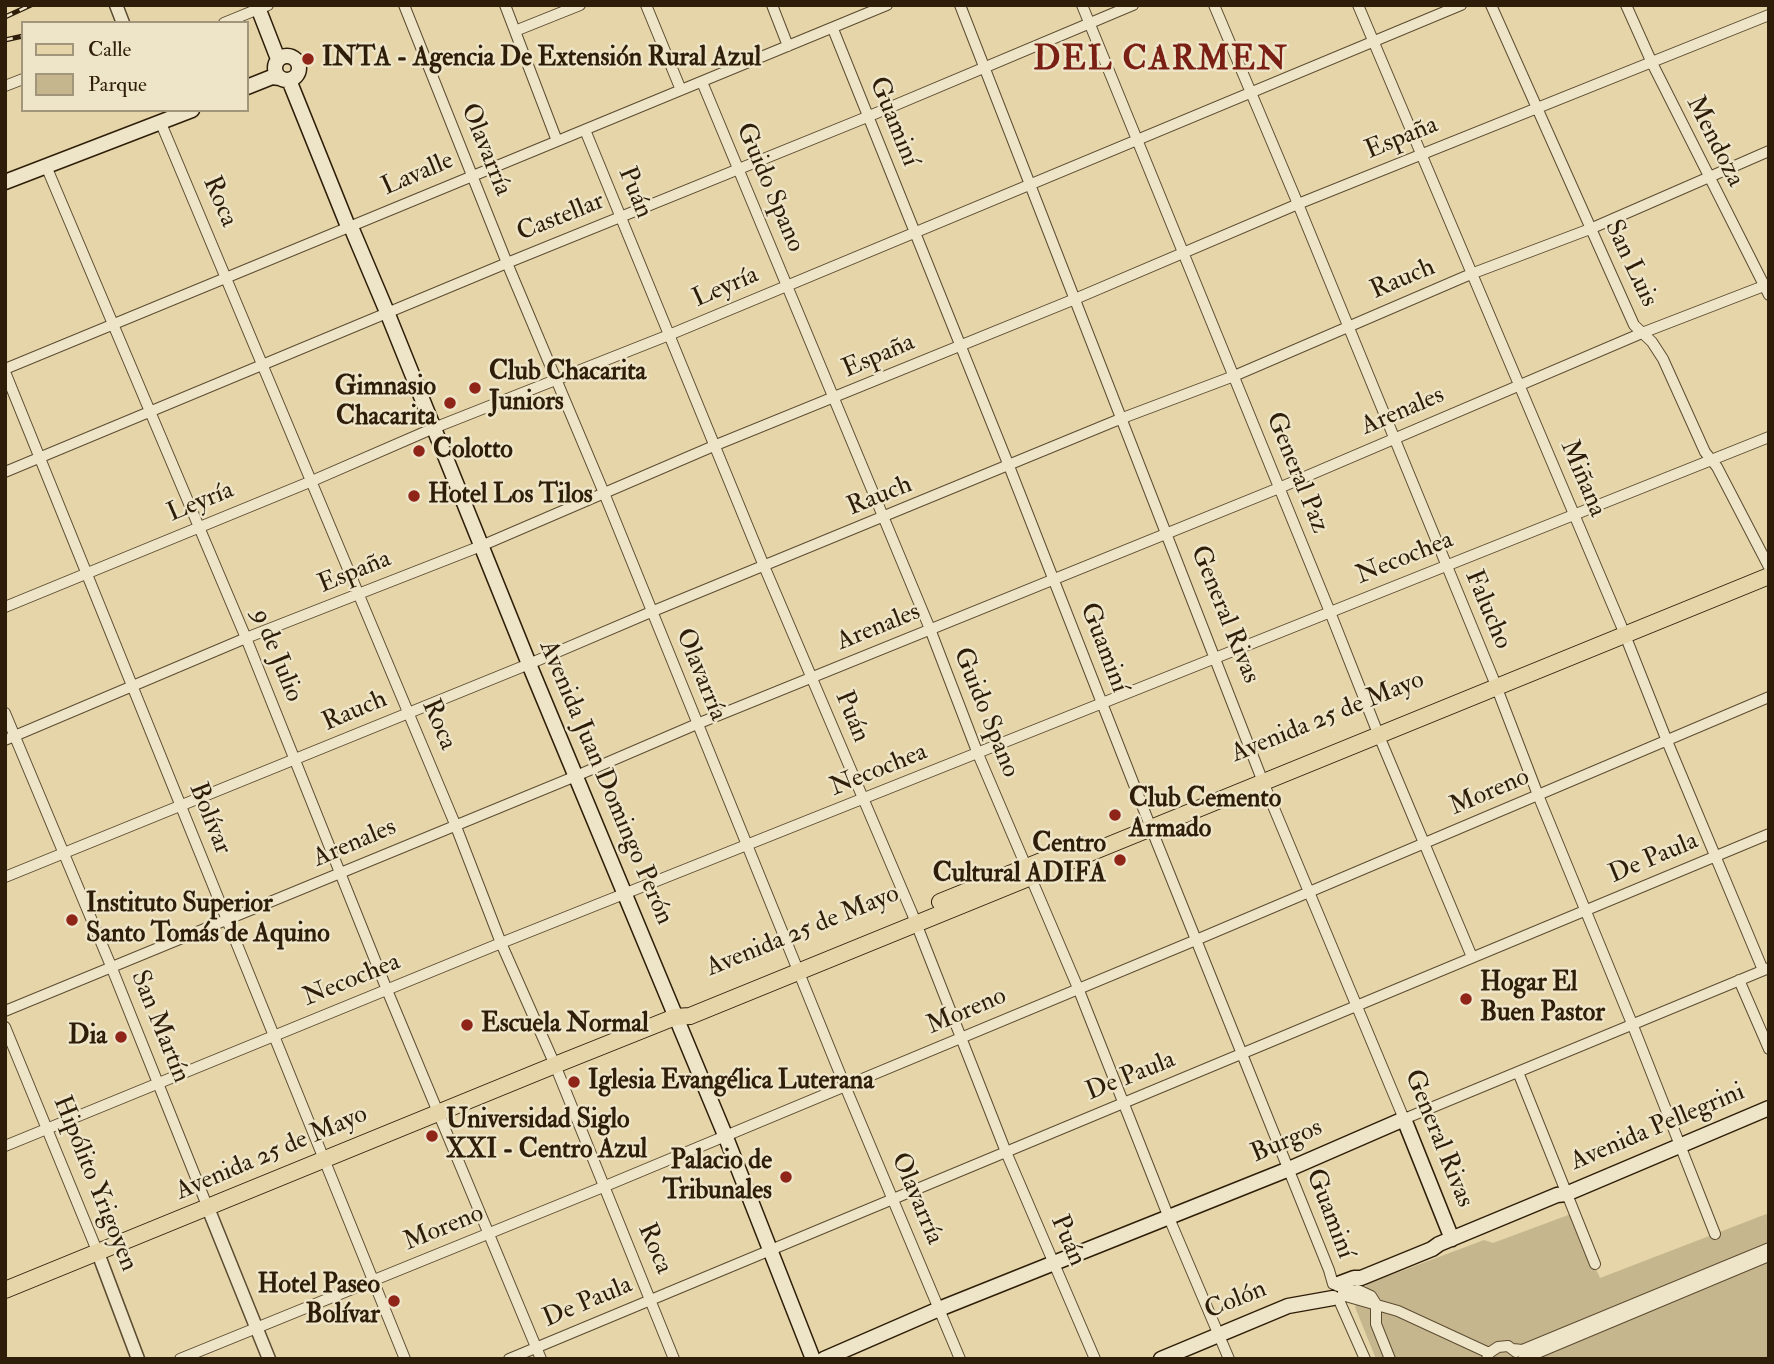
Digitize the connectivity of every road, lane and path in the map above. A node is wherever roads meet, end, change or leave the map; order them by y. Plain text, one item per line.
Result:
1 (404, 5) edge
2 (505, 5) edge
3 (580, 5) edge
4 (646, 5) edge
5 (772, 5) edge
6 (887, 5) edge
7 (960, 5) edge
8 (1082, 5) edge
9 (1133, 5) edge
10 (1214, 5) edge
11 (1358, 5) edge
12 (1461, 5) edge
13 (1491, 5) edge
14 (1626, 5) edge
15 (261, 6) edge
16 (1769, 15) edge
17 (228, 21) edge
18 (1090, 24) junction
19 (833, 29) junction
20 (515, 31) junction
21 (1373, 40) junction
22 (788, 46) junction
23 (1652, 63) junction
24 (284, 69) junction
25 (984, 69) junction
26 (248, 81) edge
27 (702, 82) junction
28 (248, 87) edge
29 (681, 90) junction
30 (1251, 92) junction
31 (1538, 109) junction
32 (181, 112) edge
33 (158, 116) edge
34 (867, 117) junction
35 (585, 130) junction
36 (557, 141) junction
37 (1138, 141) junction
38 (1769, 151) edge
39 (1422, 153) junction
40 (46, 166) junction
41 (739, 170) junction
42 (472, 175) junction
43 (1707, 176) junction
44 (5, 183) edge
45 (1031, 183) junction
46 (1298, 204) junction
47 (621, 216) junction
48 (351, 227) junction
49 (1590, 229) junction
50 (916, 232) junction
51 (1184, 253) junction
52 (507, 263) junction
53 (1471, 274) junction
54 (226, 278) junction
55 (788, 285) junction
56 (1767, 288) edge
57 (1075, 299) junction
58 (387, 313) junction
59 (112, 325) junction
60 (1348, 326) junction
61 (1642, 334) junction
62 (669, 335) junction
63 (961, 346) junction
64 (265, 365) junction
65 (5, 370) edge
66 (1234, 376) junction
67 (556, 379) junction
68 (1520, 386) junction
69 (834, 398) junction
70 (150, 412) junction
71 (1120, 419) junction
72 (434, 428) junction
73 (1769, 437) edge
74 (1395, 439) junction
75 (716, 445) junction
76 (39, 457) junction
77 (1711, 459) junction
78 (1009, 466) junction
79 (5, 472) edge
80 (312, 481) junction
81 (1279, 488) junction
82 (604, 494) junction
83 (1573, 513) junction
84 (883, 518) junction
85 (199, 526) junction
86 (1165, 533) junction
87 (481, 546) junction
88 (1445, 565) junction
89 (764, 566) junction
90 (1769, 569) edge
91 (88, 574) junction
92 (1054, 579) junction
93 (359, 595) junction
94 (5, 607) edge
95 (651, 612) junction
96 (1330, 612) junction
97 (930, 629) junction
98 (1623, 630) junction
99 (246, 638) junction
100 (1216, 658) junction
101 (529, 664) junction
102 (812, 678) junction
103 (1494, 682) junction
104 (132, 687) junction
105 (1769, 697) edge
106 (1102, 704) junction
107 (408, 712) junction
108 (5, 713) edge
109 (697, 724) junction
110 (1377, 731) junction
111 (10, 738) edge
112 (1667, 741) junction
113 (978, 754) junction
114 (295, 759) junction
115 (576, 776) junction
116 (1261, 777) junction
117 (1538, 796) junction
118 (863, 800) junction
119 (181, 806) junction
120 (455, 824) junction
121 (1149, 824) junction
122 (1768, 837) edge
123 (1423, 844) junction
124 (747, 846) junction
125 (63, 853) junction
126 (1716, 855) junction
127 (1028, 872) junction
128 (342, 873) junction
129 (5, 877) edge
130 (1310, 891) junction
131 (625, 895) junction
132 (1585, 912) junction
133 (914, 918) junction
134 (227, 919) junction
135 (1196, 940) junction
136 (501, 943) junction
137 (1472, 957) junction
138 (111, 966) junction
139 (798, 966) junction
140 (1766, 969) edge
141 (1739, 980) junction
142 (1078, 988) junction
143 (387, 990) junction
144 (1356, 1004) junction
145 (5, 1011) edge
146 (676, 1017) junction
147 (1633, 1026) junction
148 (5, 1027) edge
149 (275, 1035) junction
150 (961, 1037) junction
151 (1769, 1049) edge
152 (1243, 1055) junction
153 (555, 1065) junction
154 (1518, 1072) junction
155 (157, 1083) junction
156 (845, 1086) junction
157 (1123, 1102) junction
158 (1769, 1108) edge
159 (439, 1111) junction
160 (1404, 1119) junction
161 (48, 1129) junction
162 (725, 1135) junction
163 (5, 1146) edge
164 (1679, 1146) junction
165 (1006, 1152) junction
166 (325, 1159) junction
167 (1289, 1169) junction
168 (603, 1187) junction
169 (1566, 1194) junction
170 (893, 1199) junction
171 (208, 1208) junction
172 (1169, 1218) junction
173 (487, 1233) junction
174 (1715, 1234) dead end
175 (1452, 1239) junction
176 (1769, 1248) edge
177 (771, 1249) junction
178 (1432, 1249) junction
179 (97, 1253) junction
180 (1769, 1256) edge
181 (1054, 1263) junction
182 (1595, 1264) dead end
183 (374, 1280) junction
184 (5, 1290) edge
185 (1338, 1291) junction
186 (651, 1300) junction
187 (1376, 1304) junction
188 (939, 1309) junction
189 (256, 1329) junction
190 (1219, 1334) junction
191 (537, 1348) junction
192 (1513, 1349) junction
193 (1488, 1356) edge
194 (138, 1359) edge
195 (180, 1359) edge
196 (269, 1359) edge
197 (405, 1359) edge
198 (509, 1359) edge
199 (541, 1359) edge
200 (674, 1359) edge
201 (813, 1359) edge
202 (824, 1359) edge
203 (960, 1359) edge
204 (1095, 1359) edge
205 (1161, 1359) edge
206 (1229, 1359) edge
207 (1365, 1359) edge
208 (1390, 1359) edge
209 (1521, 1359) edge

1 - 42 street, Olavarría
2 - 20 street
3 - 20 street
4 - 29 street
5 - 22 street
6 - 19 street, Lavalle
7 - 25 street, General Rivas
8 - 18 street, General Paz
9 - 18 street, Castellar
10 - 30 street, Falucho
11 - 21 street, Miñana
12 - 21 street, Leyría
13 - 31 street, San Luis
14 - 23 street, Mendoza
15 - 17 street
15 - 24 main road, Avenida Juan Domingo Perón
16 - 23 street, España
18 - 25 street, Castellar
18 - 37 street, General Paz
19 - 22 street, Lavalle
19 - 34 street, Guaminí
20 - 36 street
21 - 30 street, Leyría
21 - 39 street, Miñana
22 - 27 street, Lavalle
23 - 31 street, España
23 - 43 street, Mendoza
24 - 26 main road
24 - 28 main road
24 - 48 main road, Avenida Juan Domingo Perón
25 - 34 street, Castellar
25 - 45 street, General Rivas
27 - 29 street, Lavalle
27 - 41 street, Guido Spano
29 - 35 street, Lavalle
30 - 37 street, Leyría
30 - 46 street, Falucho
31 - 39 street, España
31 - 49 street, San Luis
32 - 33 main road
33 - 40 main road
33 - 54 street, Roca
34 - 41 street, Castellar
34 - 50 street, Guaminí
35 - 36 street, Lavalle
35 - 47 street, Puán
36 - 42 street, Lavalle
37 - 45 street, Leyría
37 - 51 street, General Paz
38 - 43 street, Rauch
39 - 46 street, España
39 - 53 street, Miñana
40 - 44 main road
40 - 59 street, 9 de Julio
41 - 47 street, Castellar
41 - 55 street, Guido Spano
42 - 48 street, Lavalle
42 - 52 street, Olavarría
43 - 49 street, Rauch
43 - 56 street, Mendoza
45 - 50 street, Leyría
45 - 57 street, General Rivas
46 - 51 street, España
46 - 60 street, Falucho
47 - 52 street, Castellar
47 - 62 street, Puán
48 - 54 street, Lavalle
48 - 58 main road, Avenida Juan Domingo Perón
49 - 53 street, Rauch
49 - 61 street, San Luis
50 - 55 street, Leyría
50 - 63 street, Guaminí
51 - 57 street, España
51 - 66 street, General Paz
52 - 58 street, Castellar
52 - 67 street, Olavarría
53 - 60 street, Rauch
53 - 68 street, Miñana
54 - 59 street, Lavalle
54 - 64 street, Roca
55 - 62 street, Leyría
55 - 69 street, Guido Spano
56 - 61 street, Arenales
57 - 63 street, España
57 - 71 street, General Rivas
58 - 64 street, Castellar
58 - 72 main road, Avenida Juan Domingo Perón
59 - 65 street, Lavalle
59 - 70 street, 9 de Julio
60 - 66 street, Rauch
60 - 74 street, Falucho
61 - 68 street, Arenales
61 - 77 street, San Luis
62 - 67 street, Leyría
62 - 75 street, Puán
63 - 69 street, España
63 - 78 street, Guaminí
64 - 70 street, Castellar
64 - 80 street, Roca
65 - 76 street, Bolívar
66 - 71 street, Rauch
66 - 81 street, General Paz
67 - 72 street, Leyría
67 - 82 street, Olavarría
68 - 74 street, Arenales
68 - 83 street, Miñana
69 - 75 street, España
69 - 84 street, Guido Spano
70 - 76 street, Castellar
70 - 85 street, 9 de Julio
71 - 78 street, Rauch
71 - 86 street, General Rivas
72 - 80 street, Leyría
72 - 87 main road, Avenida Juan Domingo Perón
73 - 77 street, Necochea
74 - 81 street, Arenales
74 - 88 street, Falucho
75 - 82 street, España
75 - 89 street, Puán
76 - 79 street, Castellar
76 - 91 street, Bolívar
77 - 83 street, Necochea
77 - 90 street, San Luis
78 - 84 street, Rauch
78 - 92 street, Guaminí
80 - 85 street, Leyría
80 - 93 street, Roca
81 - 86 street, Arenales
81 - 96 street, General Paz
82 - 87 street, España
82 - 95 street, Olavarría
83 - 88 street, Necochea
83 - 98 street, Miñana
84 - 89 street, Rauch
84 - 97 street, Guido Spano
85 - 91 street, Leyría
85 - 99 street, 9 de Julio
86 - 92 street, Arenales
86 - 100 street, General Rivas
87 - 93 street, España
87 - 101 main road, Avenida Juan Domingo Perón
88 - 96 street, Necochea
88 - 103 street, Falucho
89 - 95 street, Rauch
89 - 102 street, Puán
90 - 98 main road, Avenida 25 de Mayo
91 - 94 street, Leyría
91 - 104 street, Bolívar
92 - 97 street, Arenales
92 - 106 street, Guaminí
93 - 99 street, España
93 - 107 street, Roca
95 - 101 street, Rauch
95 - 109 street, Olavarría
96 - 100 street, Necochea
96 - 110 street, General Paz
97 - 102 street, Arenales
97 - 113 street, Guido Spano
98 - 103 main road, Avenida 25 de Mayo
98 - 112 street, Miñana
99 - 104 street, España
99 - 114 street, 9 de Julio
100 - 106 street, Necochea
100 - 116 street, General Rivas
101 - 107 street, Rauch
101 - 115 main road, Avenida Juan Domingo Perón
102 - 109 street, Arenales
102 - 118 street, Puán
103 - 110 main road, Avenida 25 de Mayo
103 - 117 street, Falucho
104 - 111 street, España
104 - 119 street, Bolívar
105 - 112 street, Moreno
106 - 113 street, Necochea
106 - 121 street, Guaminí
107 - 114 street, Rauch
107 - 120 street, Roca
108 - 111 street, San Martín
109 - 115 street, Arenales
109 - 124 street, Olavarría
110 - 116 main road, Avenida 25 de Mayo
110 - 123 street, General Paz
111 - 125 street, San Martín
112 - 117 street, Moreno
112 - 126 street, Miñana
113 - 118 street, Necochea
113 - 127 street, Guido Spano
114 - 119 street, Rauch
114 - 128 street, 9 de Julio
115 - 120 street, Arenales
115 - 131 main road, Avenida Juan Domingo Perón
116 - 121 main road, Avenida 25 de Mayo
116 - 130 street, General Rivas
117 - 123 street, Moreno
117 - 132 street, Falucho
118 - 124 street, Necochea
118 - 133 street, Puán
119 - 125 street, Rauch
119 - 134 street, Bolívar
120 - 128 street, Arenales
120 - 136 street, Roca
121 - 127 main road, Avenida 25 de Mayo
121 - 135 street, Guaminí
122 - 126 street, De Paula
123 - 130 street, Moreno
123 - 137 street, General Paz
124 - 131 street, Necochea
124 - 139 street, Olavarría
125 - 129 street, Rauch
125 - 138 street, San Martín
126 - 132 street, De Paula
126 - 140 street, Miñana
127 - 133 main road, Avenida 25 de Mayo
127 - 142 street, Guido Spano
128 - 134 street, Arenales
128 - 143 street, 9 de Julio
130 - 135 street, Moreno
130 - 144 street, General Rivas
131 - 136 street, Necochea
131 - 146 main road, Avenida Juan Domingo Perón
132 - 137 street, De Paula
132 - 147 street, Falucho
133 - 139 main road, Avenida 25 de Mayo
133 - 150 street, Puán
134 - 138 street, Arenales
134 - 149 street, Bolívar
135 - 142 street, Moreno
135 - 152 street, Guaminí
136 - 143 street, Necochea
136 - 153 street, Roca
137 - 144 street, De Paula
138 - 145 street, Arenales
138 - 155 street, San Martín
139 - 146 main road, Avenida 25 de Mayo
139 - 156 street, Olavarría
140 - 141 street, Burgos
141 - 147 street, Burgos
141 - 151 street
142 - 150 street, Moreno
142 - 157 street, Guido Spano
143 - 149 street, Necochea
143 - 159 street, 9 de Julio
144 - 152 street, De Paula
144 - 160 street, General Rivas
146 - 153 main road, Avenida 25 de Mayo
146 - 162 main road, Avenida Juan Domingo Perón
147 - 154 street, Burgos
147 - 164 street, Falucho
148 - 161 street, Hipólito Yrigoyen
149 - 155 street, Necochea
149 - 166 street, Bolívar
150 - 156 street, Moreno
150 - 165 street, Puán
152 - 157 street, De Paula
152 - 167 street, Guaminí
153 - 159 main road, Avenida 25 de Mayo
153 - 168 street, Roca
154 - 160 street, Burgos
154 - 169 street
155 - 161 street, Necochea
155 - 171 street, San Martín
156 - 162 street, Moreno
156 - 170 street, Olavarría
157 - 165 street, De Paula
157 - 172 street, Guido Spano
158 - 164 main road, Avenida Pellegrini
159 - 166 main road, Avenida 25 de Mayo
159 - 173 street, 9 de Julio
160 - 167 main road, Burgos
160 - 175 main road, General Rivas
161 - 163 street, Necochea
161 - 179 street, Hipólito Yrigoyen
162 - 168 street, Moreno
162 - 177 main road, Avenida Juan Domingo Perón
164 - 169 main road, Avenida Pellegrini
164 - 174 street, Falucho
165 - 170 street, De Paula
165 - 181 street, Puán
166 - 171 main road, Avenida 25 de Mayo
166 - 183 street, Bolívar
167 - 172 main road, Burgos
167 - 185 street, Guaminí
168 - 173 street, Moreno
168 - 186 street, Roca
169 - 175 main road, Avenida Pellegrini
169 - 178 main road, Avenida Pellegrini
169 - 182 street
170 - 177 street, De Paula
170 - 188 street, Olavarría
171 - 179 main road, Avenida 25 de Mayo
171 - 189 street, San Martín
172 - 181 main road, Burgos
172 - 190 street, Guido Spano
173 - 183 street, Moreno
173 - 191 street, 9 de Julio
175 - 178 main road, Avenida Pellegrini
176 - 192 street
177 - 186 street, De Paula
177 - 201 main road, Avenida Juan Domingo Perón
178 - 185 main road, Avenida Pellegrini
179 - 184 main road, Avenida 25 de Mayo
179 - 194 street, Hipólito Yrigoyen
180 - 209 street
181 - 188 main road, Burgos
181 - 204 street, Puán
183 - 189 street, Moreno
183 - 197 street, Bolívar
185 - 187 street
185 - 190 main road, Colón
185 - 207 street, Guaminí
186 - 191 street, De Paula
186 - 200 street, Roca
187 - 193 street
187 - 208 street
188 - 202 main road, Burgos
188 - 203 street, Olavarría
189 - 195 street, Moreno
189 - 196 street, San Martín
190 - 205 main road, Colón
190 - 206 street, Guido Spano
191 - 198 street, De Paula
191 - 199 street, 9 de Julio
192 - 193 street
192 - 209 street

